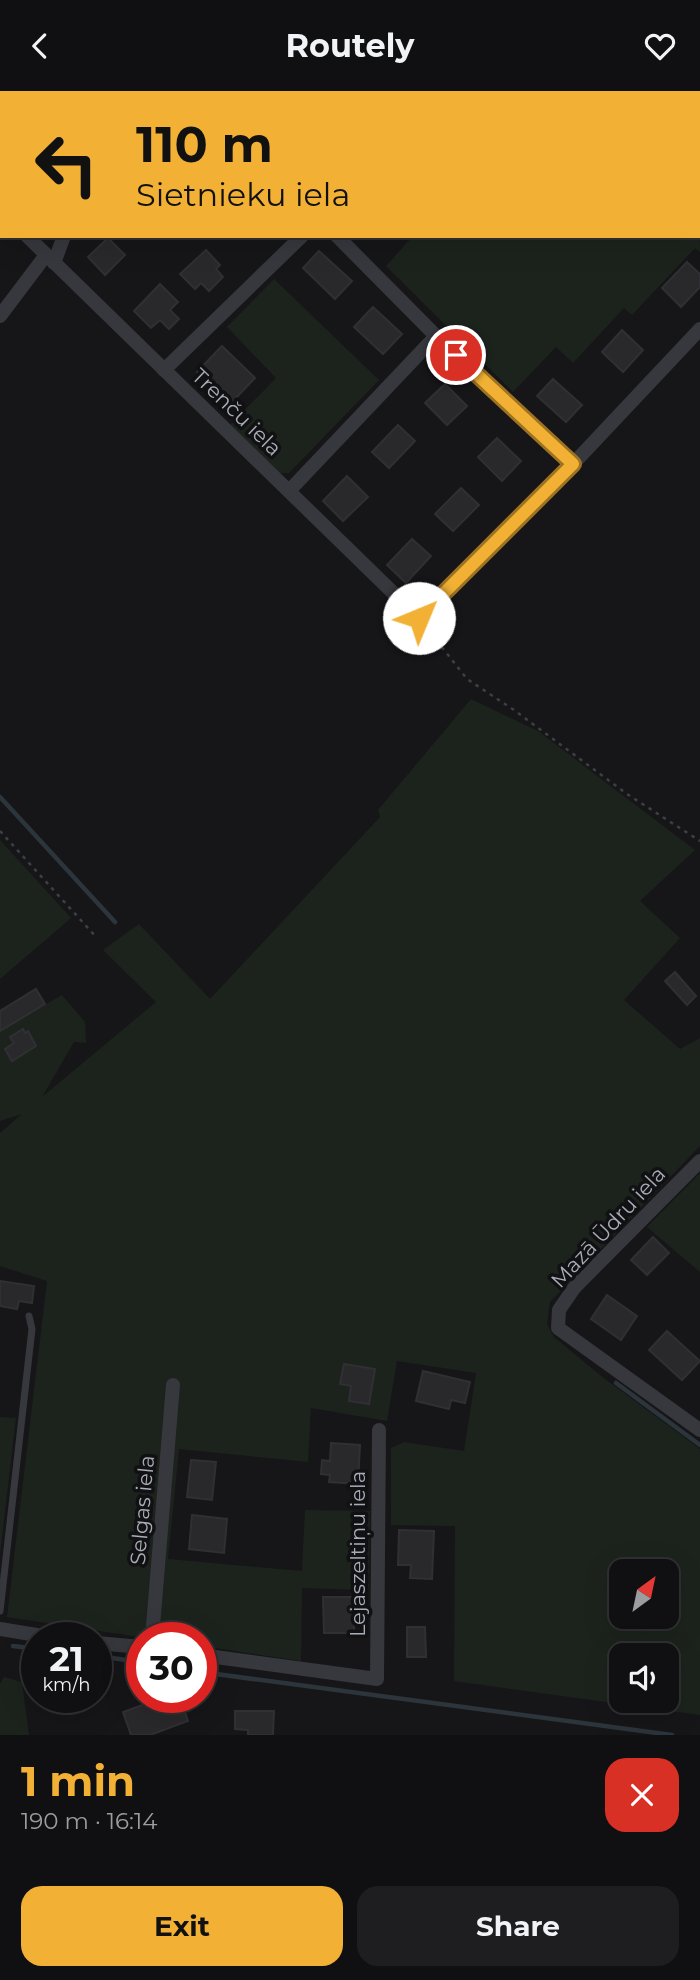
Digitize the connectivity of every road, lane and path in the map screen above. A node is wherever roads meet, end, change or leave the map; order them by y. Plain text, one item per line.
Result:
1 (29, 238) edge
2 (63, 238) edge
3 (300, 238) edge
4 (339, 238) edge
5 (50, 259) junction
6 (0, 316) edge
7 (700, 329) edge
8 (436, 337) junction
9 (164, 370) junction
10 (573, 464) junction
11 (289, 491) junction
12 (419, 618) junction
13 (0, 831) edge
14 (700, 841) edge
15 (97, 938) dead end
16 (700, 1161) edge
17 (29, 1316) dead end
18 (173, 1385) dead end
19 (699, 1427) edge
20 (379, 1430) dead end
21 (0, 1611) edge
22 (153, 1622) edge
23 (0, 1629) edge
24 (21, 1632) edge
25 (217, 1657) edge

1 - 5 street, Trenču iela
2 - 5 street
3 - 9 street
4 - 8 street
5 - 6 street
5 - 9 street, Trenču iela
7 - 10 street
8 - 10 street
8 - 11 street
9 - 11 street, Trenču iela
10 - 12 street
11 - 12 street, Trenču iela
12 - 14 path
13 - 15 path
16 - 19 street, Mazā Ūdru iela
17 - 21 lane
18 - 22 street, Selgas iela
20 - 25 street, Lejaszeltiņu iela
23 - 24 street

